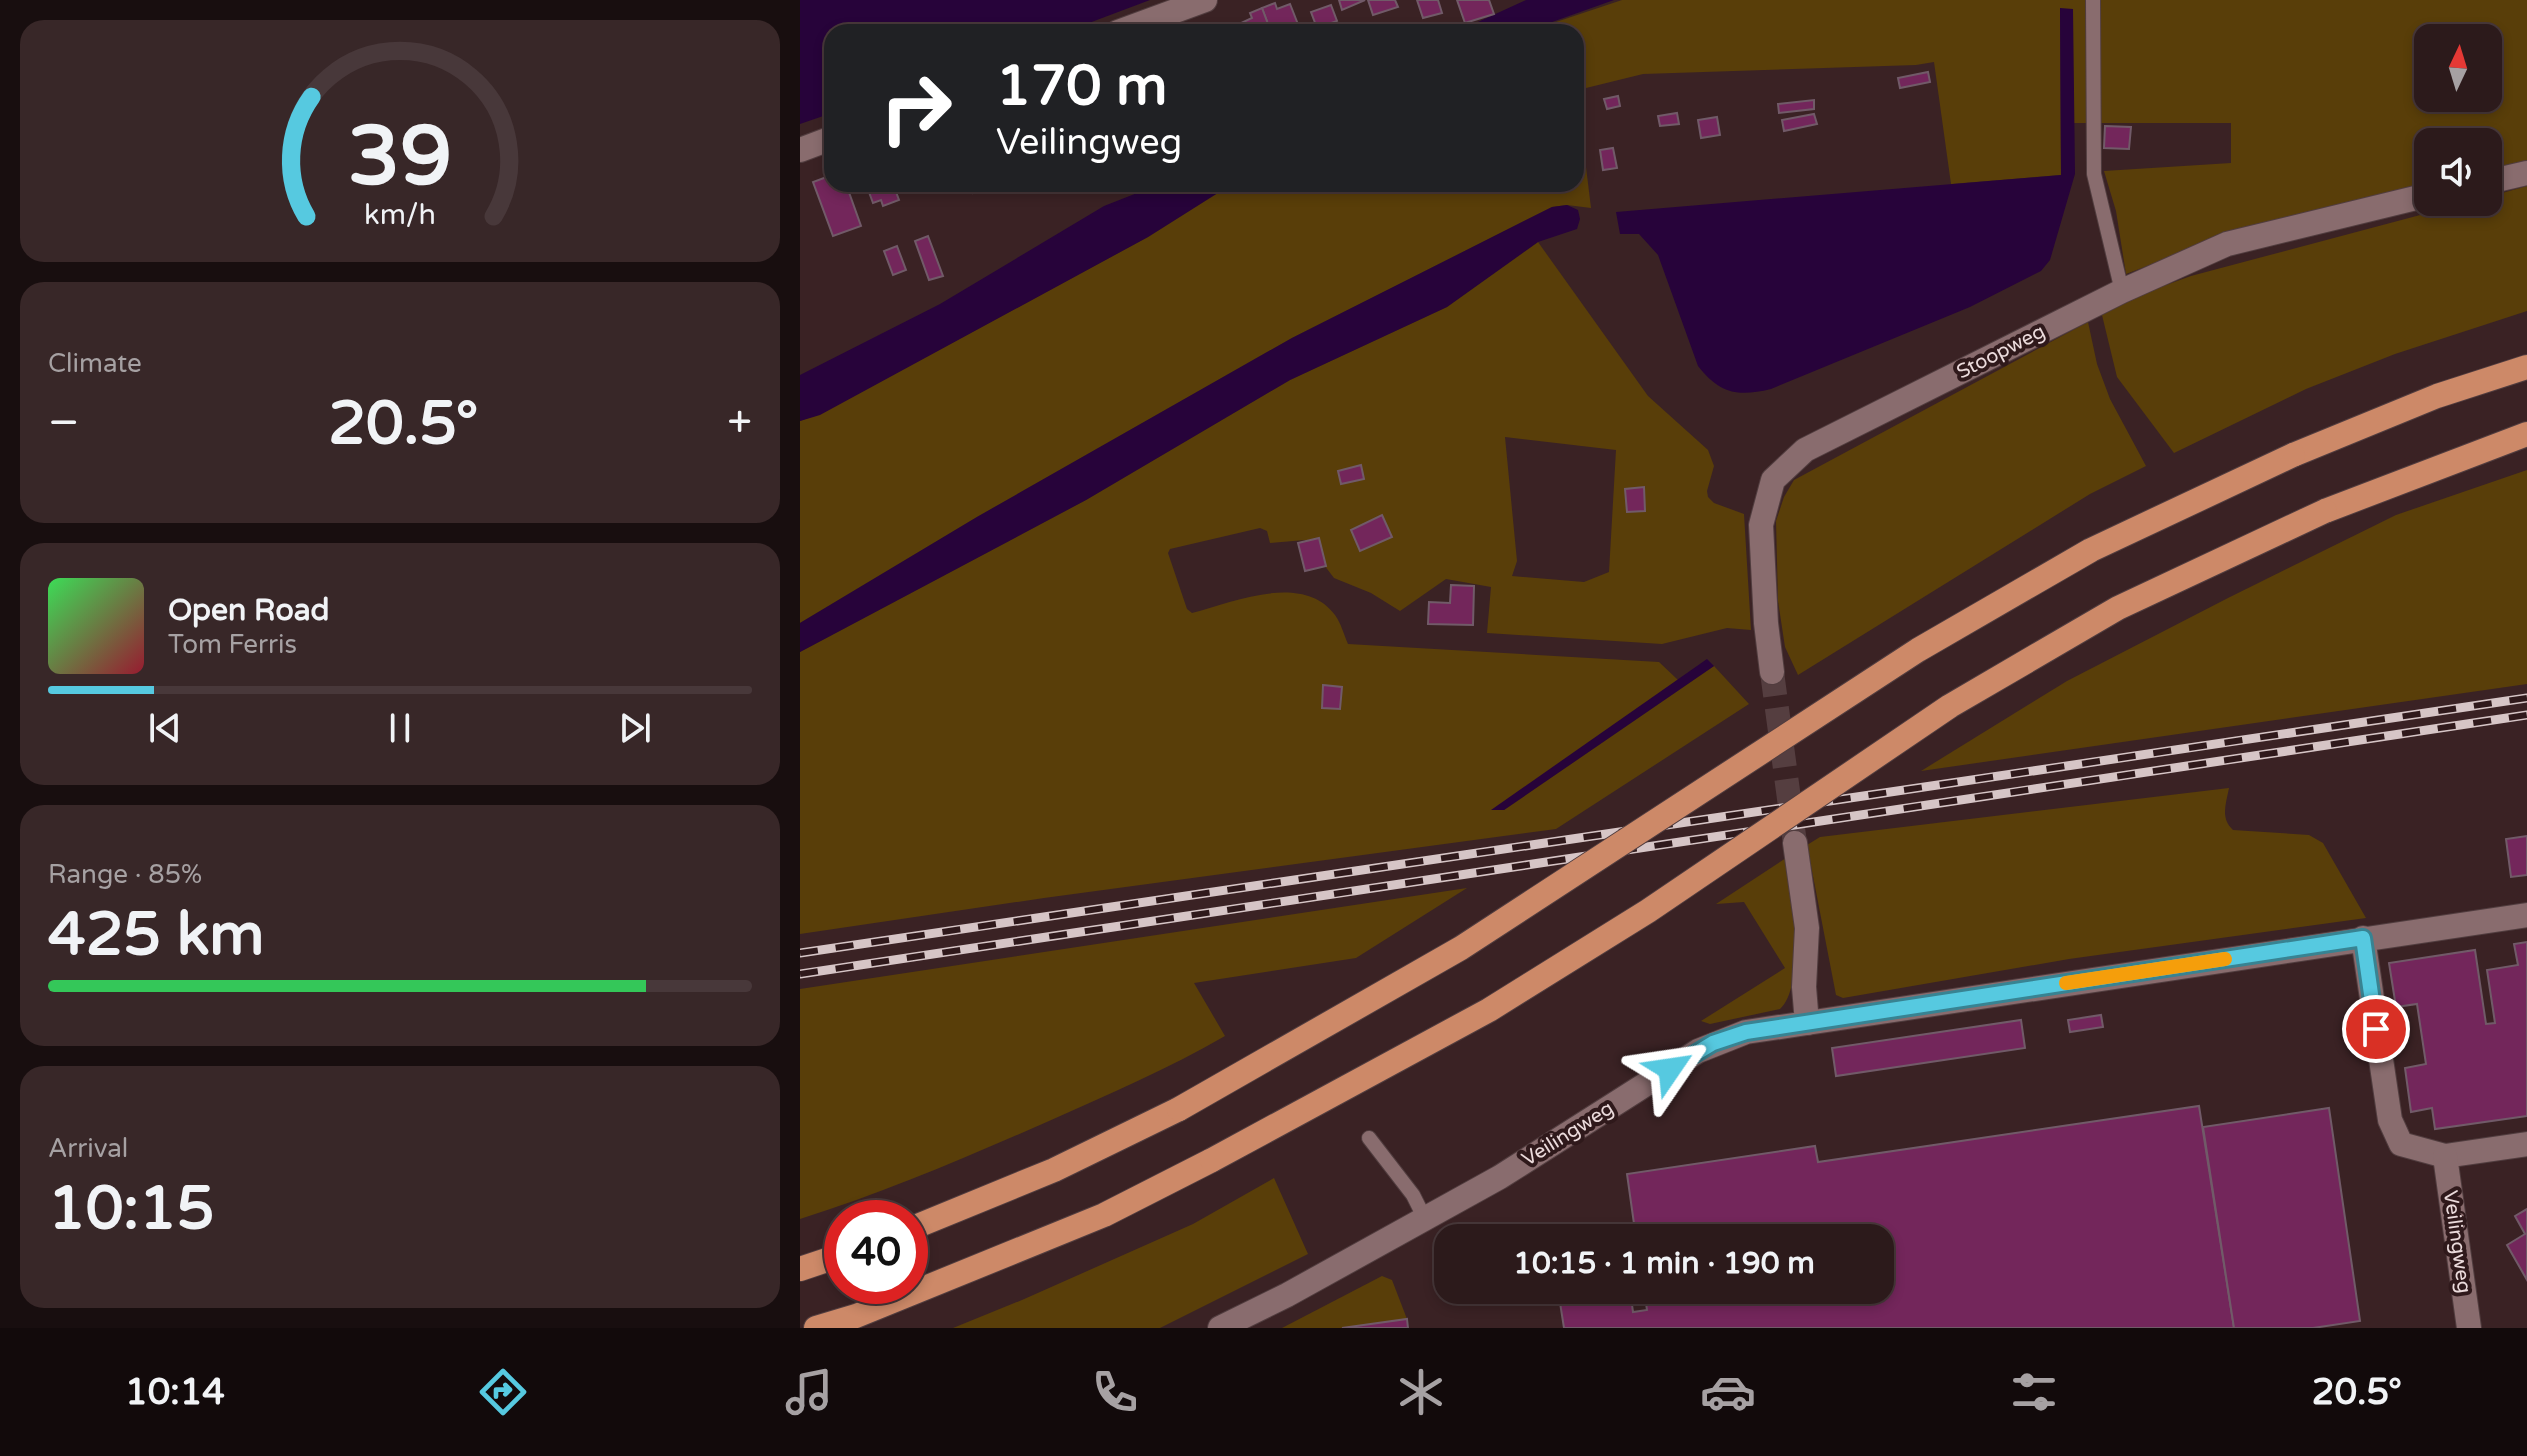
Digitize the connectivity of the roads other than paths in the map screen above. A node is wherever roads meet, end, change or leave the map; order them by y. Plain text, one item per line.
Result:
1 (1205, 0) edge
2 (2093, 0) edge
3 (1140, 24) edge
4 (824, 141) edge
5 (800, 150) edge
6 (2527, 173) edge
7 (2502, 179) edge
8 (2414, 198) edge
9 (2122, 291) junction
10 (2527, 367) edge
11 (2527, 434) edge
12 (1772, 672) tunnel mouth
13 (1795, 843) tunnel mouth
14 (2527, 915) edge
15 (2363, 938) junction
16 (1807, 1023) junction
17 (1369, 1138) dead end
18 (2527, 1144) edge
19 (2445, 1156) junction
20 (1425, 1219) junction
21 (928, 1222) edge
22 (824, 1261) edge
23 (800, 1269) edge
24 (816, 1328) edge
25 (1220, 1328) edge
26 (2469, 1328) edge

1 - 3 street
2 - 9 lane
4 - 5 street
6 - 7 street
8 - 9 street, Stoopweg
9 - 12 street, Stoopweg
10 - 21 highway, bridge
11 - 24 highway, bridge
13 - 16 street
14 - 15 street, Veilingweg
15 - 16 street, Veilingweg
15 - 19 street
16 - 20 street, Veilingweg
17 - 20 lane
18 - 19 street
19 - 26 street, Veilingweg
20 - 25 street, Veilingweg
22 - 23 highway

